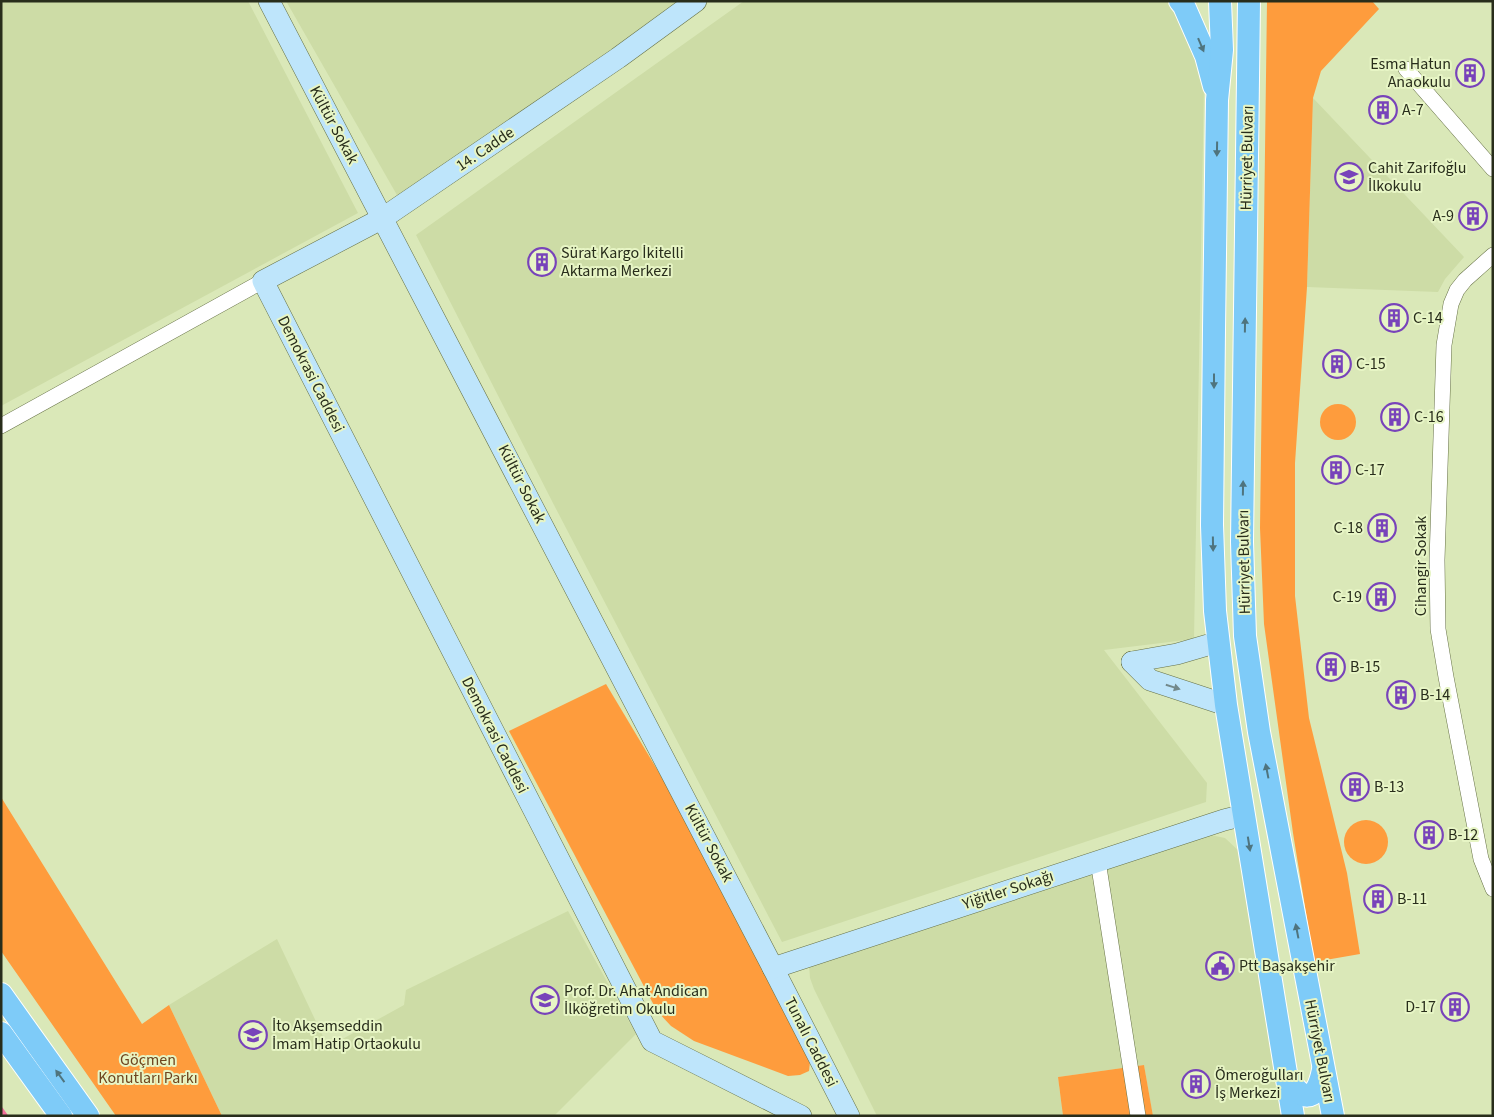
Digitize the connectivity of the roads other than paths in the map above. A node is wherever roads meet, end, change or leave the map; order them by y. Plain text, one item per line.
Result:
1 (269, 1) edge
2 (696, 1) edge
3 (1180, 1) edge
4 (1220, 1) edge
5 (1249, 1) edge
6 (1406, 69) dead end
7 (1217, 100) junction
8 (1493, 169) edge
9 (383, 218) junction
10 (1493, 255) edge
11 (263, 281) junction
12 (1, 426) edge
13 (1218, 642) junction
14 (1226, 705) junction
15 (1244, 815) junction
16 (1098, 861) junction
17 (1493, 889) edge
18 (773, 968) junction
19 (1, 994) edge
20 (1, 1033) edge
21 (1323, 1070) junction
22 (1285, 1073) junction
23 (61, 1116) edge
24 (88, 1116) edge
25 (800, 1116) edge
26 (849, 1116) edge
27 (1138, 1116) edge
28 (1293, 1116) edge
29 (1333, 1116) edge

1 - 9 street, Kültür Sokak
2 - 9 street, 14. Cadde
3 -> 7 main road
4 - 7 main road, Hürriyet Bulvarı
21 -> 5 main road, Hürriyet Bulvarı
6 - 8 street
7 -> 13 main road, Hürriyet Bulvarı
9 - 11 street, 14. Cadde
9 - 18 street, Kültür Sokak
10 - 17 street, Cihangir Sokak
11 - 12 street
11 - 25 street, Demokrasi Caddesi
13 - 14 main road, Hürriyet Bulvarı
13 -> 14 street
14 - 15 main road, Hürriyet Bulvarı
15 - 16 street, Yiğitler Sokağı
15 -> 22 main road, Hürriyet Bulvarı
16 - 18 street, Yiğitler Sokağı
16 - 27 street
18 - 26 street, Tunalı Caddesi
24 -> 19 main road
20 - 23 main road
21 - 22 main road
21 - 29 main road, Hürriyet Bulvarı
22 - 28 main road, Hürriyet Bulvarı

